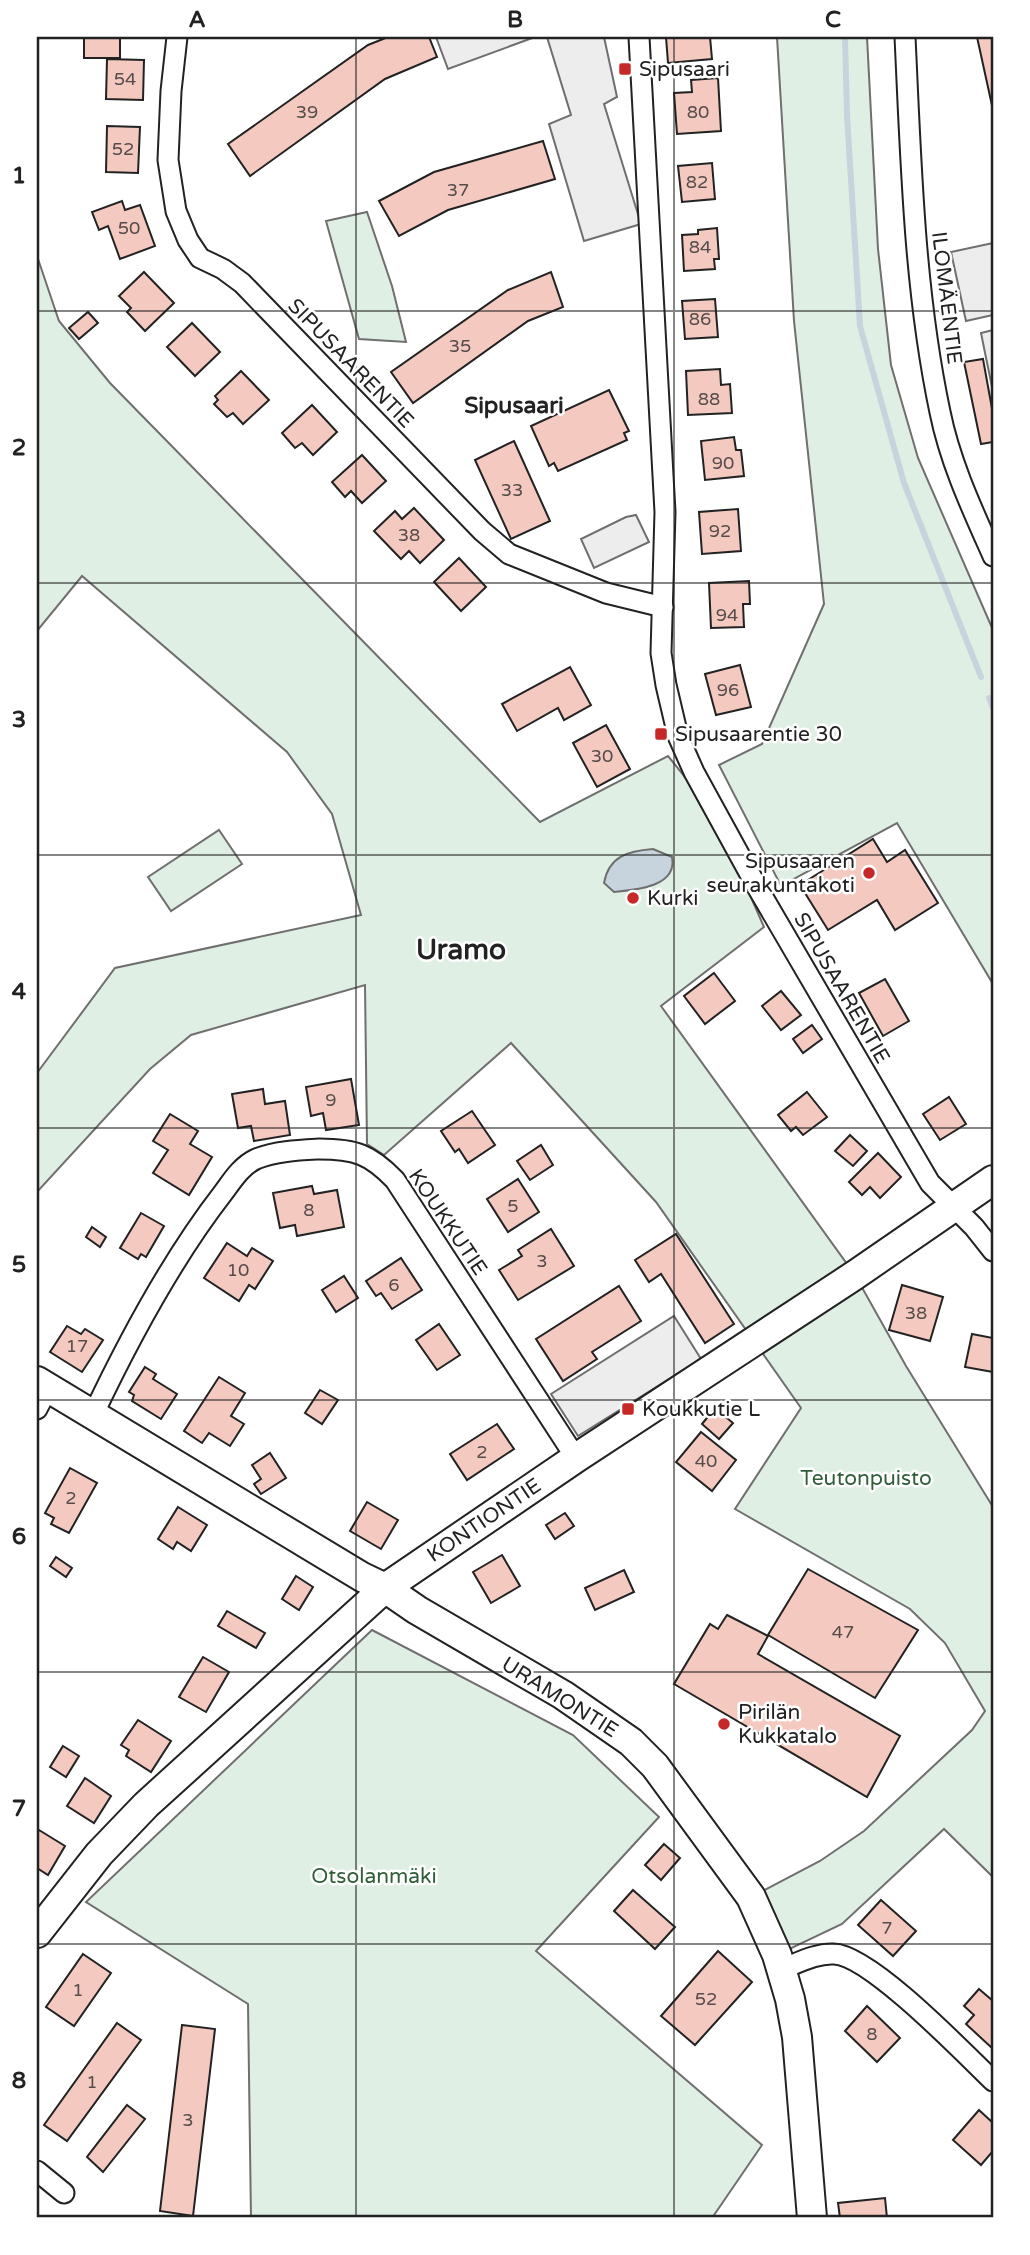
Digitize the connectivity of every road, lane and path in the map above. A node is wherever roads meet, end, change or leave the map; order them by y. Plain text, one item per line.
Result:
1 (177, 37) edge
2 (639, 37) edge
3 (905, 37) edge
4 (993, 556) edge
5 (663, 607) junction
6 (993, 1180) edge
7 (952, 1207) junction
8 (993, 1251) edge
9 (40, 1393) edge
10 (93, 1415) junction
11 (576, 1458) junction
12 (385, 1588) junction
13 (37, 1933) edge
14 (782, 1969) junction
15 (993, 2081) edge
16 (37, 2171) edge
17 (64, 2193) dead end
18 (812, 2218) edge

1 - 5 street, SIPUSAARENTIE
2 - 5 street, SIPUSAARENTIE
3 - 4 street, ILOMÄENTIE
5 - 7 street, SIPUSAARENTIE
6 - 7 street, KONTIONTIE
7 - 8 street, SIPUSAARENTIE
7 - 11 street, KONTIONTIE
9 - 10 street, URAMONTIE
10 - 11 street, KOUKKUTIE
10 - 12 street, URAMONTIE
11 - 12 street, KONTIONTIE
12 - 13 street, KONTIONTIE
12 - 14 street, URAMONTIE
14 - 15 street
14 - 18 street, URAMONTIE
16 - 17 street

